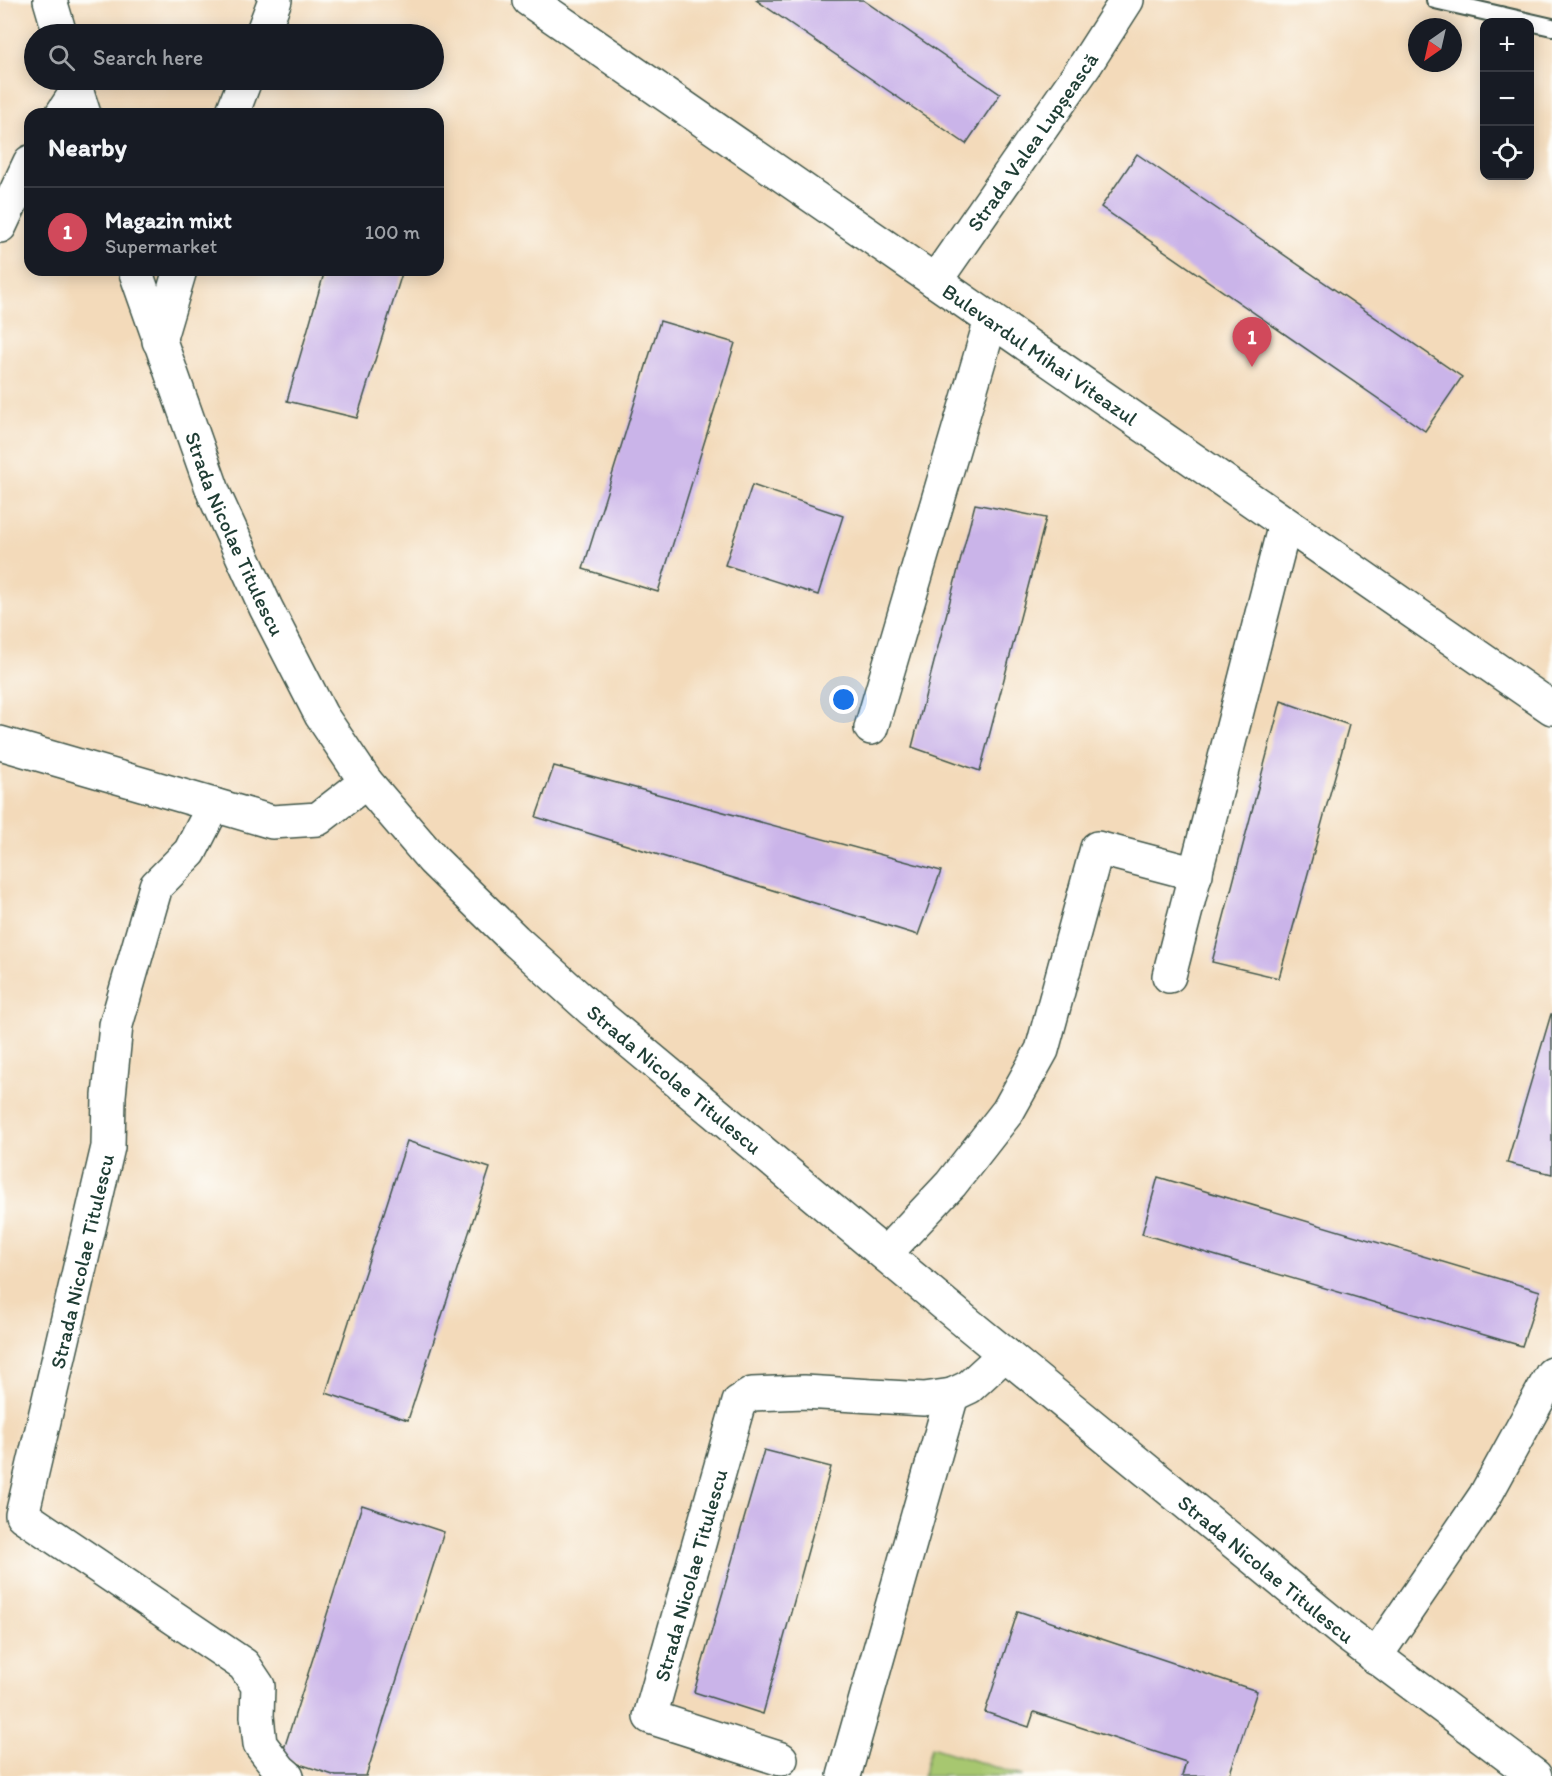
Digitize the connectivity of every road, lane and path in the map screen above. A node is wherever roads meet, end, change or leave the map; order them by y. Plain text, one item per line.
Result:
1 (50, 0) edge
2 (275, 0) edge
3 (530, 0) edge
4 (1127, 0) edge
5 (1435, 0) edge
6 (563, 12) edge
7 (57, 24) edge
8 (266, 24) edge
9 (1552, 27) edge
10 (241, 90) edge
11 (234, 108) edge
12 (24, 175) edge
13 (0, 226) edge
14 (137, 276) edge
15 (178, 276) edge
16 (935, 281) junction
17 (991, 320) junction
18 (159, 341) junction
19 (1285, 524) junction
20 (1552, 708) edge
21 (871, 728) dead end
22 (0, 743) edge
23 (366, 782) junction
24 (214, 805) junction
25 (1196, 874) junction
26 (1169, 976) dead end
27 (885, 1254) junction
28 (1005, 1354) junction
29 (1552, 1374) edge
30 (952, 1395) junction
31 (1376, 1657) junction
32 (781, 1758) dead end
33 (287, 1776) edge
34 (844, 1776) edge
35 (1535, 1776) edge

1 - 7 street
2 - 8 street
3 - 6 street, Bulevardul Mihai Viteazul
4 - 16 street, Strada Valea Lupșească
5 - 9 lane
6 - 16 street, Bulevardul Mihai Viteazul
10 - 11 street
12 - 13 street
14 - 18 street, Strada Nicolae Titulescu
15 - 18 street
16 - 17 street, Bulevardul Mihai Viteazul
17 - 19 street, Bulevardul Mihai Viteazul
17 - 21 street
18 - 23 street, Strada Nicolae Titulescu
19 - 20 street, Bulevardul Mihai Viteazul
19 - 25 street
22 - 24 street
23 - 24 street
23 - 27 street, Strada Nicolae Titulescu
24 - 33 street, Strada Nicolae Titulescu
25 - 26 street
25 - 27 street
27 - 28 street, Strada Nicolae Titulescu
28 - 30 street, Strada Nicolae Titulescu
28 - 31 street, Strada Nicolae Titulescu
29 - 31 street
30 - 32 street, Strada Nicolae Titulescu
30 - 34 street
31 - 35 street, Strada Nicolae Titulescu

